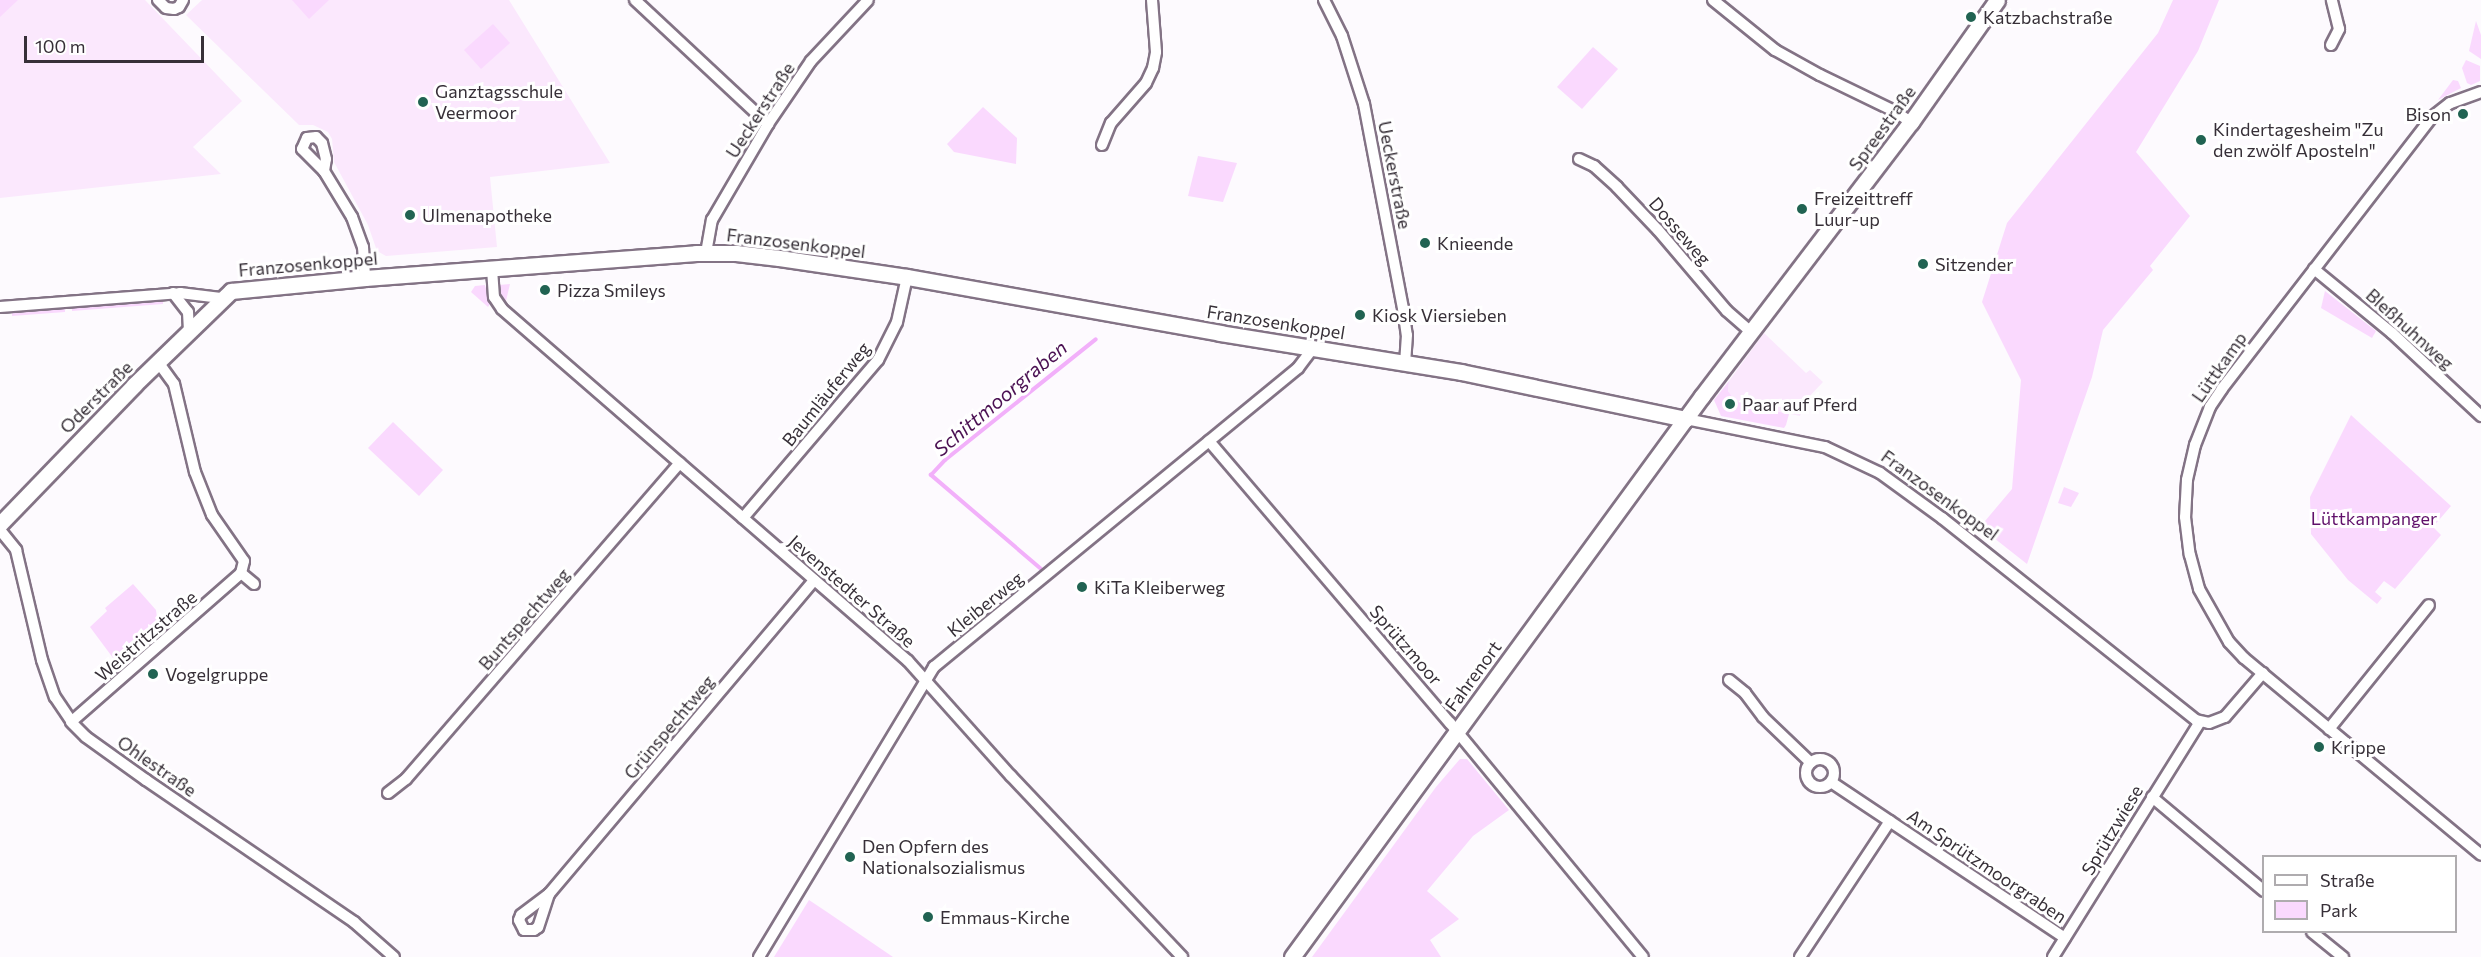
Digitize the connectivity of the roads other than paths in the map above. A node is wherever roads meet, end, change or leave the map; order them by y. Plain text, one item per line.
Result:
1 (159, 0) edge
2 (183, 0) edge
3 (635, 0) edge
4 (1152, 0) edge
5 (1324, 0) edge
6 (1713, 0) edge
7 (1997, 0) edge
8 (2332, 0) edge
9 (862, 2) edge
10 (2331, 45) dead end
11 (2481, 92) edge
12 (1911, 122) junction
13 (768, 124) junction
14 (1102, 145) dead end
15 (1579, 159) dead end
16 (324, 171) dead end
17 (706, 253) junction
18 (492, 269) junction
19 (2314, 269) junction
20 (907, 277) junction
21 (366, 278) junction
22 (173, 293) junction
23 (221, 298) junction
24 (0, 307) edge
25 (1750, 331) junction
26 (189, 332) junction
27 (1314, 347) junction
28 (158, 362) junction
29 (1405, 363) junction
30 (2481, 416) edge
31 (1686, 418) junction
32 (1209, 441) junction
33 (680, 463) junction
34 (743, 518) junction
35 (0, 524) edge
36 (0, 530) edge
37 (242, 573) junction
38 (814, 580) junction
39 (254, 584) dead end
40 (2429, 605) dead end
41 (2263, 673) junction
42 (926, 680) junction
43 (1730, 680) dead end
44 (71, 722) junction
45 (2200, 722) junction
46 (2329, 729) junction
47 (1456, 732) junction
48 (1811, 763) junction
49 (1831, 782) junction
50 (388, 793) dead end
51 (2152, 797) junction
52 (1890, 821) junction
53 (2481, 855) edge
54 (2262, 889) edge
55 (549, 894) dead end
56 (2313, 933) edge
57 (2065, 938) junction
58 (394, 957) edge
59 (759, 957) edge
60 (1182, 957) edge
61 (1292, 957) edge
62 (1643, 957) edge
63 (1800, 957) edge
64 (2053, 957) edge
65 (2343, 957) edge

1 - 2 street
3 - 13 street
4 - 14 street
5 - 29 street, Ueckerstraße
6 - 12 street
7 - 12 street, Spreestraße
8 - 10 street
9 - 13 street, Ueckerstraße
11 - 19 street, Lüttkamp
12 - 25 street, Spreestraße
13 - 17 street, Ueckerstraße
15 - 25 street, Dosseweg
16 - 21 street
17 - 18 street, Franzosenkoppel
17 - 20 street, Franzosenkoppel
18 - 21 street, Franzosenkoppel
18 - 33 street, Jevenstedter Straße
19 - 30 street, Bleßhuhnweg
19 - 41 street, Lüttkamp
20 - 27 street, Franzosenkoppel
20 - 34 street, Baumläuferweg
21 - 23 street, Franzosenkoppel
22 - 23 street, Franzosenkoppel
22 - 24 street, Franzosenkoppel
22 - 26 street
23 - 26 street, Oderstraße
25 - 31 street, Spreestraße
26 - 28 street, Oderstraße
27 - 29 street, Franzosenkoppel
27 - 32 street, Kleiberweg
28 - 35 street, Oderstraße
28 - 37 street
29 - 31 street, Franzosenkoppel
31 - 45 street, Franzosenkoppel
31 - 47 street, Fahrenort
32 - 42 street, Kleiberweg
32 - 47 street, Sprützmoor
33 - 34 street, Jevenstedter Straße
33 - 50 street, Buntspechtweg
34 - 38 street, Jevenstedter Straße
36 - 44 street, Ohlestraße
37 - 39 street
37 - 44 street, Weistritzstraße
38 - 42 street, Jevenstedter Straße
38 - 55 street, Grünspechtweg
40 - 46 street
41 - 45 street
41 - 46 street, Lüttkamp
42 - 59 street, Kleiberweg
42 - 60 street, Jevenstedter Straße
43 - 48 street
44 - 58 street, Ohlestraße
45 - 51 street, Sprützwiese
46 - 53 street, Lüttkamp
47 - 61 street, Fahrenort
47 - 62 street, Sprützmoor
48 - 49 street
48 - 49 street, Am Sprützmoorgraben
49 - 52 street, Am Sprützmoorgraben
51 - 54 street
51 - 57 street, Sprützwiese
52 - 57 street, Am Sprützmoorgraben
52 - 63 street, Am Sprützmoorgraben
56 - 65 street
57 - 64 street, Sprützwiese

